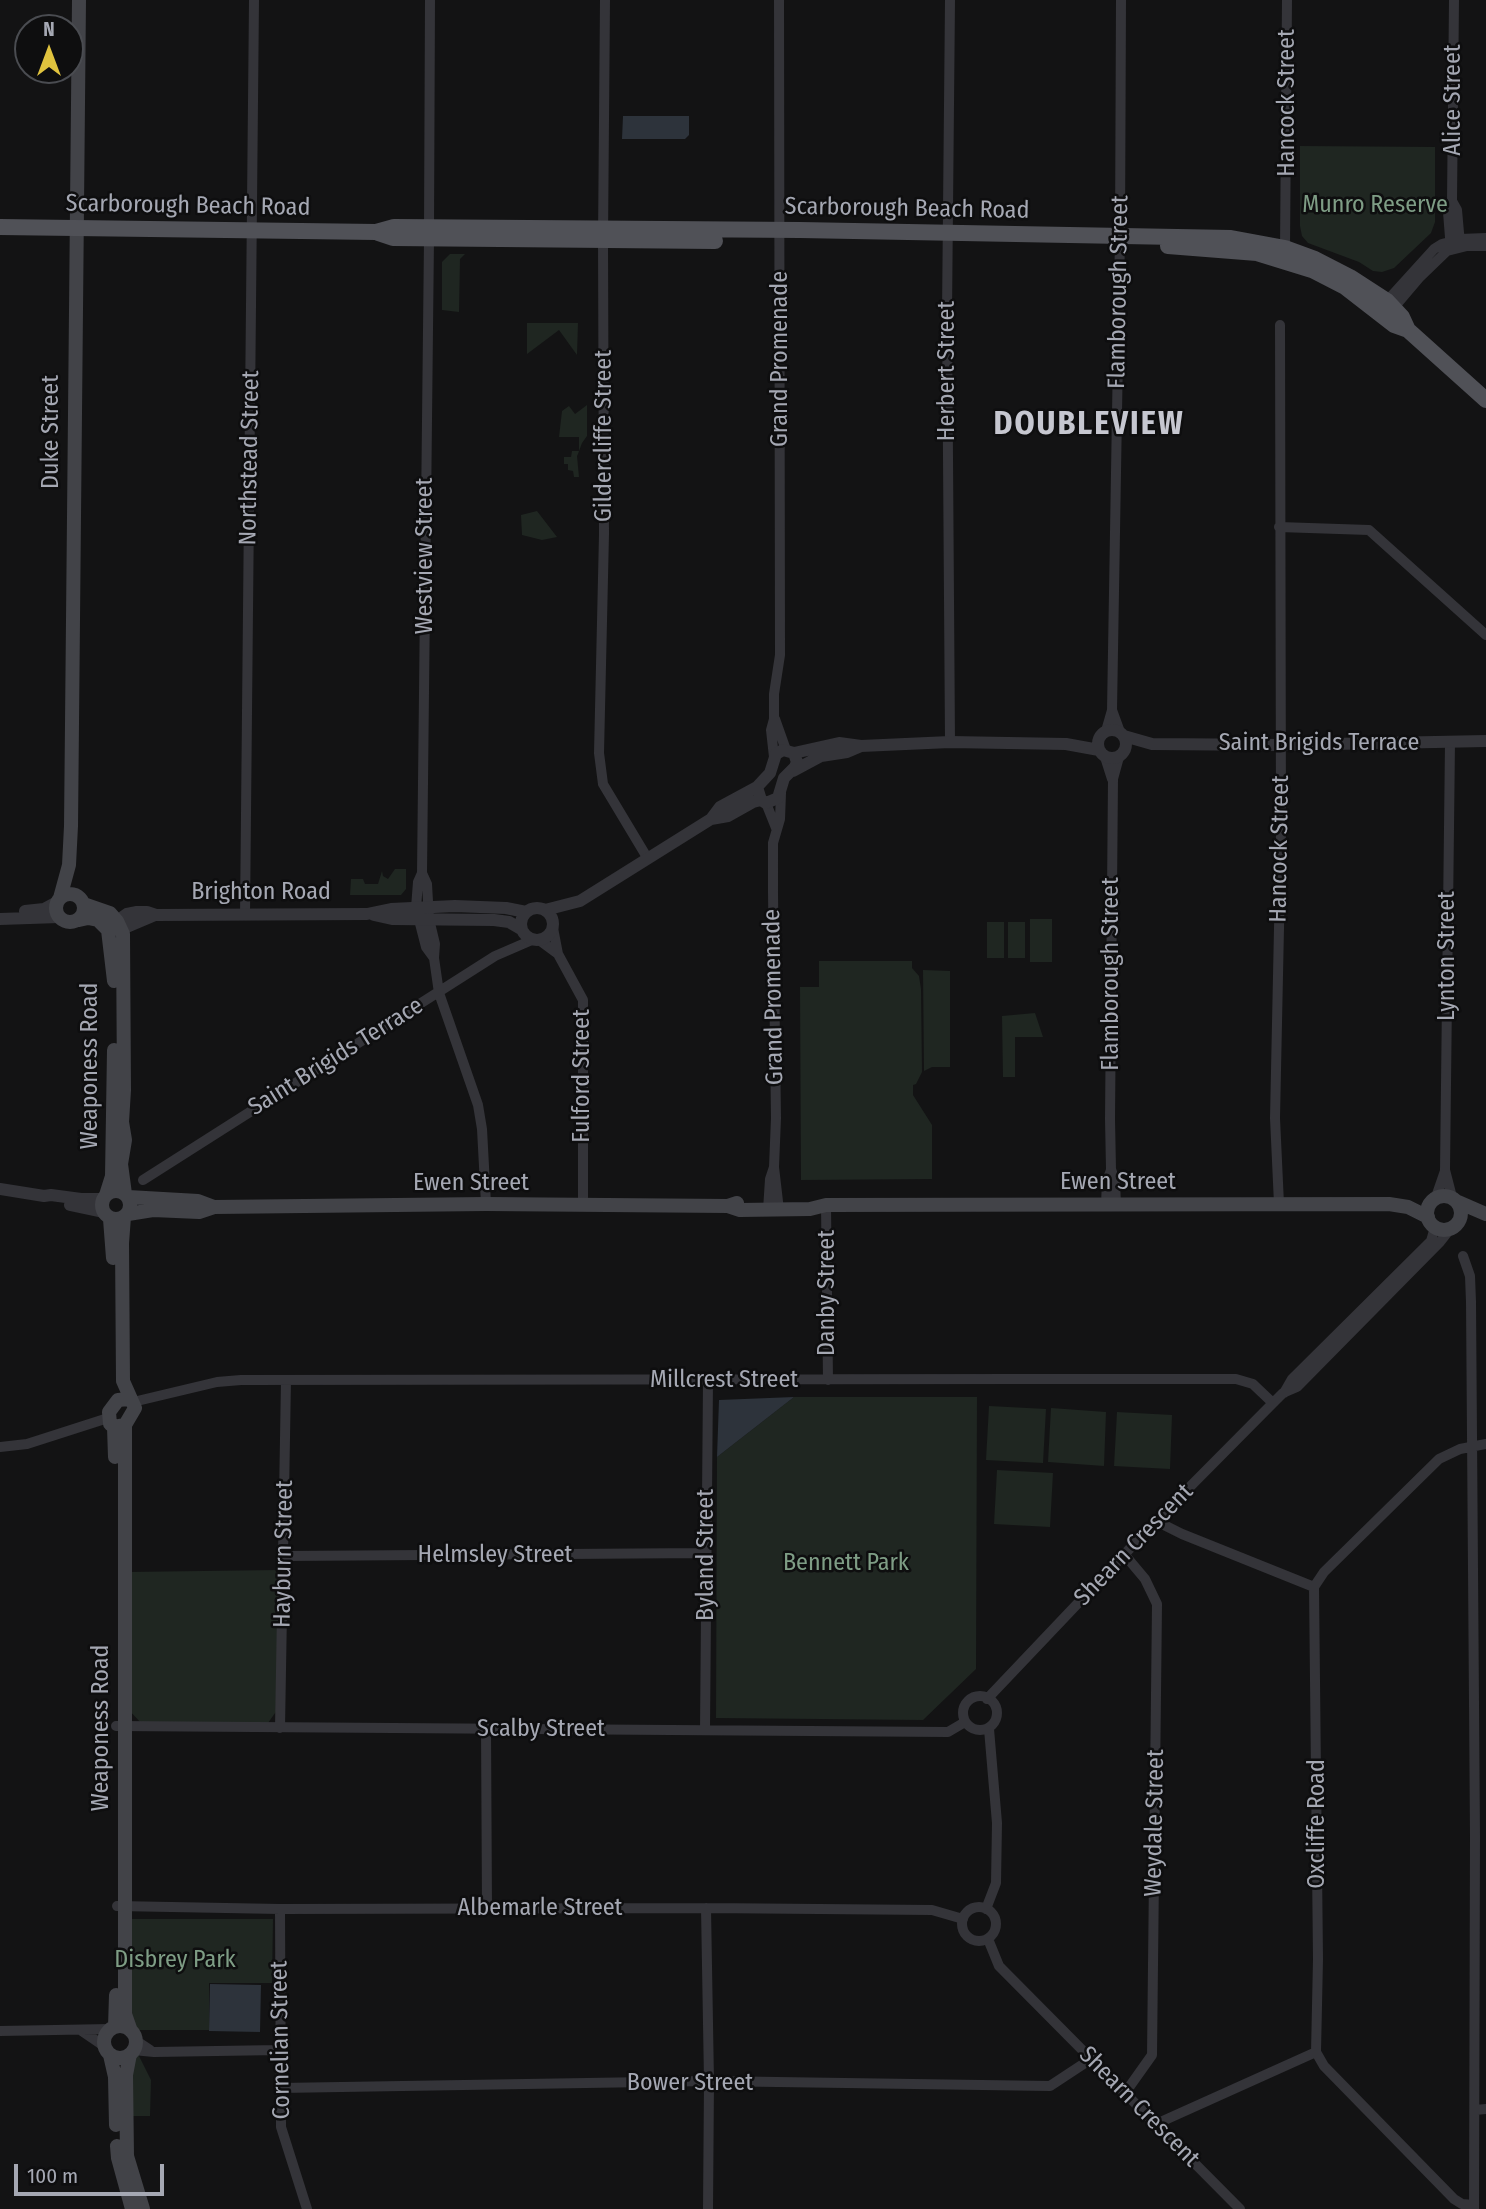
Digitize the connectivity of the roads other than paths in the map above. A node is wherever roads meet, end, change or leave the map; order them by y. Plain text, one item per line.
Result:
1 (79, 0) edge
2 (254, 0) edge
3 (430, 0) edge
4 (606, 0) edge
5 (779, 0) edge
6 (950, 0) edge
7 (1121, 0) edge
8 (1287, 0) edge
9 (1454, 0) edge
10 (0, 227) edge
11 (75, 228) junction
12 (253, 229) junction
13 (429, 233) junction
14 (603, 235) junction
15 (780, 236) junction
16 (948, 237) junction
17 (1486, 238) edge
18 (1120, 240) junction
19 (1455, 244) junction
20 (1486, 246) edge
21 (1285, 248) junction
22 (1386, 310) junction
23 (1280, 326) dead end
24 (1486, 400) edge
25 (1279, 527) junction
26 (1486, 635) edge
27 (1112, 710) junction
28 (774, 719) junction
29 (1122, 734) junction
30 (1486, 741) edge
31 (950, 742) junction
32 (1450, 742) junction
33 (1102, 744) junction
34 (1152, 744) junction
35 (1282, 745) junction
36 (861, 746) junction
37 (790, 751) junction
38 (1121, 755) junction
39 (774, 757) junction
40 (793, 771) junction
41 (1113, 779) junction
42 (757, 787) junction
43 (781, 793) junction
44 (763, 802) junction
45 (711, 820) junction
46 (776, 828) junction
47 (648, 859) junction
48 (69, 865) junction
49 (81, 900) junction
50 (580, 901) junction
51 (59, 906) junction
52 (545, 910) junction
53 (0, 911) edge
54 (526, 912) junction
55 (423, 913) junction
56 (245, 915) junction
57 (0, 919) edge
58 (79, 920) junction
59 (553, 926) junction
60 (116, 927) junction
61 (522, 929) junction
62 (536, 940) junction
63 (558, 954) junction
64 (439, 993) junction
65 (1445, 1170) junction
66 (143, 1180) dead end
67 (0, 1189) edge
68 (127, 1196) junction
69 (1455, 1200) junction
70 (1279, 1204) junction
71 (486, 1205) junction
72 (773, 1205) junction
73 (826, 1205) junction
74 (1111, 1205) junction
75 (583, 1206) junction
76 (214, 1207) junction
77 (112, 1209) junction
78 (1432, 1211) junction
79 (1485, 1213) edge
80 (1455, 1224) junction
81 (1463, 1256) dead end
82 (286, 1380) junction
83 (828, 1380) junction
84 (708, 1381) junction
85 (1283, 1393) junction
86 (114, 1403) junction
87 (1273, 1403) junction
88 (132, 1404) junction
89 (116, 1423) junction
90 (1486, 1444) edge
91 (1472, 1446) junction
92 (0, 1447) edge
93 (1156, 1521) junction
94 (706, 1553) junction
95 (1124, 1554) junction
96 (285, 1556) junction
97 (1314, 1587) junction
98 (987, 1699) junction
99 (965, 1723) junction
100 (120, 1726) junction
101 (280, 1728) junction
102 (486, 1728) junction
103 (989, 1728) junction
104 (705, 1729) junction
105 (120, 1906) junction
106 (487, 1908) junction
107 (705, 1908) junction
108 (280, 1909) junction
109 (986, 1909) junction
110 (962, 1919) junction
111 (988, 1939) junction
112 (112, 2028) junction
113 (0, 2031) edge
114 (81, 2031) junction
115 (132, 2044) junction
116 (107, 2050) junction
117 (279, 2050) junction
118 (1316, 2052) junction
119 (1091, 2059) junction
120 (709, 2081) junction
121 (280, 2088) junction
122 (1125, 2093) junction
123 (1480, 2110) edge
124 (1156, 2124) junction
125 (1474, 2207) edge
126 (132, 2209) edge
127 (143, 2209) edge
128 (307, 2209) edge
129 (708, 2209) edge
130 (1240, 2209) edge

1 - 11 main road, Duke Street
2 - 12 street, Northstead Street
3 - 13 street, Westview Street
4 - 14 street, Gildercliffe Street
5 - 15 street, Grand Promenade
6 - 16 street, Herbert Street
7 - 18 street, Flamborough Street
8 - 21 street, Hancock Street
9 - 19 street, Alice Street
10 - 11 main road, Scarborough Beach Road
11 - 12 main road, Scarborough Beach Road
11 - 48 main road, Duke Street
12 - 13 main road, Scarborough Beach Road
12 - 56 street, Northstead Street
13 - 14 main road, Scarborough Beach Road
13 - 55 street, Westview Street
14 - 15 main road, Scarborough Beach Road
14 - 47 street, Gildercliffe Street
15 - 16 main road, Scarborough Beach Road
15 - 28 street, Grand Promenade
16 - 18 main road, Scarborough Beach Road
16 - 31 street, Herbert Street
17 - 19 street
18 - 21 main road, Scarborough Beach Road
18 - 22 main road, Scarborough Beach Road
18 - 27 street, Flamborough Street
19 - 20 street
19 - 22 street
21 - 22 main road, Scarborough Beach Road
22 - 24 main road, Scarborough Beach Road
23 - 25 street, Hancock Street
25 - 26 street
25 - 35 street, Hancock Street
27 - 29 street, Flamborough Street
27 - 33 street, Flamborough Street
28 - 37 street, Grand Promenade
28 - 39 street, Grand Promenade
29 - 33 street, Saint Brigids Terrace
29 - 34 street, Saint Brigids Terrace
29 - 38 street
30 - 32 street, Saint Brigids Terrace
31 - 33 street
31 - 36 street
32 - 35 street, Saint Brigids Terrace
32 - 65 street, Lynton Street
33 - 38 street, Saint Brigids Terrace
33 - 41 street, Flamborough Street
34 - 35 street, Saint Brigids Terrace
34 - 38 street, Saint Brigids Terrace
35 - 70 street, Hancock Street
36 - 37 street
36 - 40 street
37 - 39 street
37 - 40 street
38 - 41 street, Flamborough Street
39 - 42 street
40 - 43 street
41 - 74 street, Flamborough Street
42 - 44 street
42 - 45 street
43 - 44 street
43 - 46 street, Grand Promenade
44 - 45 street
44 - 46 street, Grand Promenade
45 - 47 street
46 - 72 street, Grand Promenade
47 - 50 street
48 - 49 main road, Duke Street
48 - 51 main road, Duke Street
49 - 51 main road
49 - 58 main road
49 - 60 main road
50 - 52 street
50 - 59 street
51 - 53 street
51 - 57 street
51 - 58 main road
52 - 54 street
52 - 59 street
54 - 55 street, Brighton Road
54 - 61 street
55 - 56 street, Brighton Road
55 - 61 street, Brighton Road
55 - 64 street, Westview Street
56 - 60 street, Brighton Road
58 - 60 main road
59 - 62 street
59 - 63 street, Fulford Street
60 - 68 main road, Weaponess Road
60 - 77 main road, Weaponess Road
61 - 62 street
62 - 63 street, Fulford Street
62 - 64 street, Saint Brigids Terrace
63 - 75 street, Fulford Street
64 - 66 street, Saint Brigids Terrace
64 - 71 street, Westview Street
65 - 69 street, Lynton Street
65 - 78 street, Lynton Street
67 - 77 street, Ewen Street
68 - 76 main road, Ewen Street
68 - 77 main road, Weaponess Road
68 - 77 main road, Ewen Street
69 - 78 main road, Ewen Street
69 - 79 main road, Ewen Street
69 - 80 main road
70 - 74 main road, Ewen Street
70 - 78 main road, Ewen Street
71 - 75 main road, Ewen Street
71 - 76 main road, Ewen Street
72 - 73 main road, Ewen Street
72 - 75 main road, Ewen Street
73 - 74 main road, Ewen Street
73 - 83 street, Danby Street
76 - 77 main road, Ewen Street
77 - 86 main road, Weaponess Road
77 - 88 main road, Weaponess Road
78 - 80 main road, Ewen Street
78 - 85 street, Shearn Crescent
79 - 80 main road, Ewen Street
80 - 85 street, Shearn Crescent
81 - 91 street
82 - 84 street, Millcrest Street
82 - 88 street, Millcrest Street
82 - 96 street, Hayburn Street
83 - 84 street, Millcrest Street
83 - 87 street, Millcrest Street
84 - 94 street, Byland Street
85 - 87 street, Shearn Crescent
86 - 88 main road
86 - 89 main road
87 - 93 street, Shearn Crescent
88 - 89 main road
89 - 92 street
89 - 100 main road, Weaponess Road
90 - 91 street
91 - 97 street
91 - 123 street
93 - 95 street, Shearn Crescent
93 - 97 street
94 - 96 street, Helmsley Street
94 - 104 street, Byland Street
95 - 98 street, Shearn Crescent
95 - 122 street, Weydale Street
96 - 101 street, Hayburn Street
97 - 118 street, Oxcliffe Road
98 - 99 street
98 - 103 street
99 - 103 street, Scalby Street
99 - 104 street, Scalby Street
100 - 101 street, Scalby Street
100 - 105 main road, Weaponess Road
101 - 102 street, Scalby Street
102 - 104 street, Scalby Street
102 - 106 street
103 - 109 street
105 - 108 street, Albemarle Street
105 - 112 main road, Weaponess Road
105 - 115 main road, Weaponess Road
106 - 107 street, Albemarle Street
106 - 108 street, Albemarle Street
107 - 110 street, Albemarle Street
107 - 120 street
108 - 117 street, Cornelian Street
109 - 110 street
109 - 111 street
110 - 111 street
111 - 119 street, Shearn Crescent
112 - 114 street
112 - 115 main road
112 - 116 main road, Weaponess Road
113 - 114 street
114 - 116 street
115 - 116 main road
115 - 117 street
115 - 127 main road, Weaponess Road
116 - 126 main road, Weaponess Road
117 - 121 street, Cornelian Street
118 - 124 street
118 - 125 street
119 - 120 street, Bower Street
119 - 122 street, Shearn Crescent
120 - 121 street, Bower Street
120 - 129 street
121 - 128 street, Cornelian Street
122 - 124 street, Shearn Crescent
123 - 125 street
124 - 130 street, Shearn Crescent

